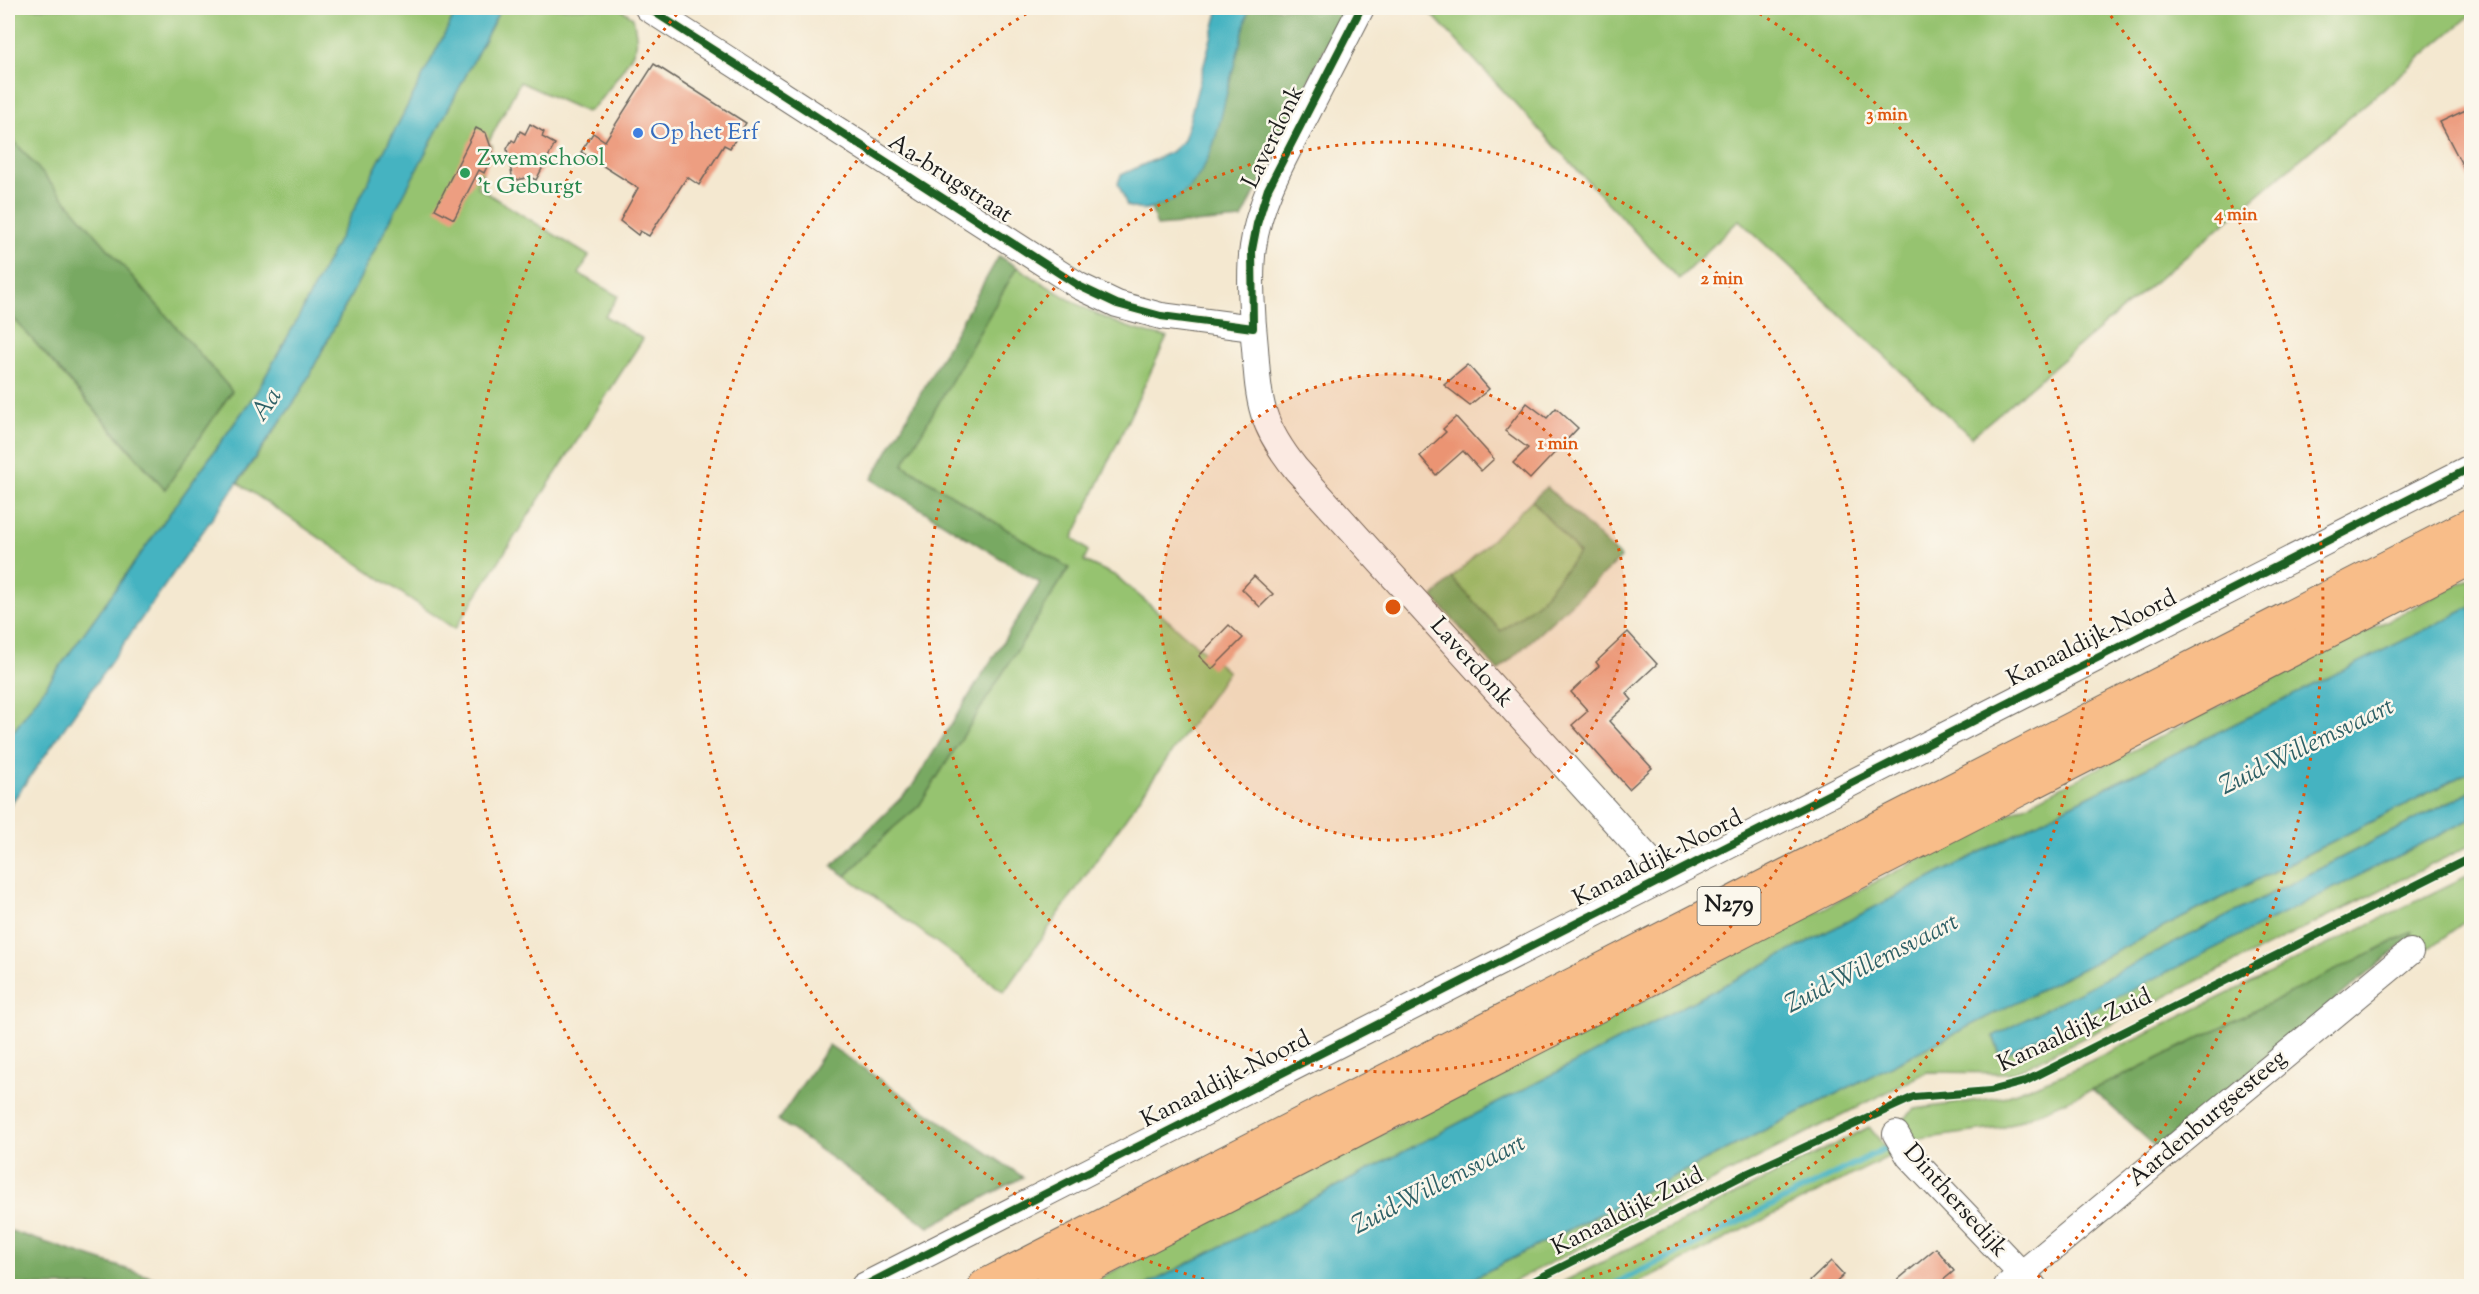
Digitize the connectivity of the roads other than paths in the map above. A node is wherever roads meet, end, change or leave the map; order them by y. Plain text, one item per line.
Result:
1 (648, 8) edge
2 (1361, 8) edge
3 (1253, 328) junction
4 (2472, 467) edge
5 (2472, 524) edge
6 (2472, 557) edge
7 (1665, 877) junction
8 (2410, 952) dead end
9 (1896, 1134) dead end
10 (2021, 1282) edge
11 (864, 1287) edge
12 (985, 1287) edge
13 (1051, 1287) edge

1 - 3 street, Aa-brugstraat
2 - 3 street, Laverdonk
3 - 7 street, Laverdonk
4 - 7 street, Kanaaldijk-Noord
5 - 12 highway, N279
6 - 13 highway, N279
7 - 11 street, Kanaaldijk-Noord
8 - 10 street, Aardenburgsesteeg
9 - 10 street, Dinthersedijk

